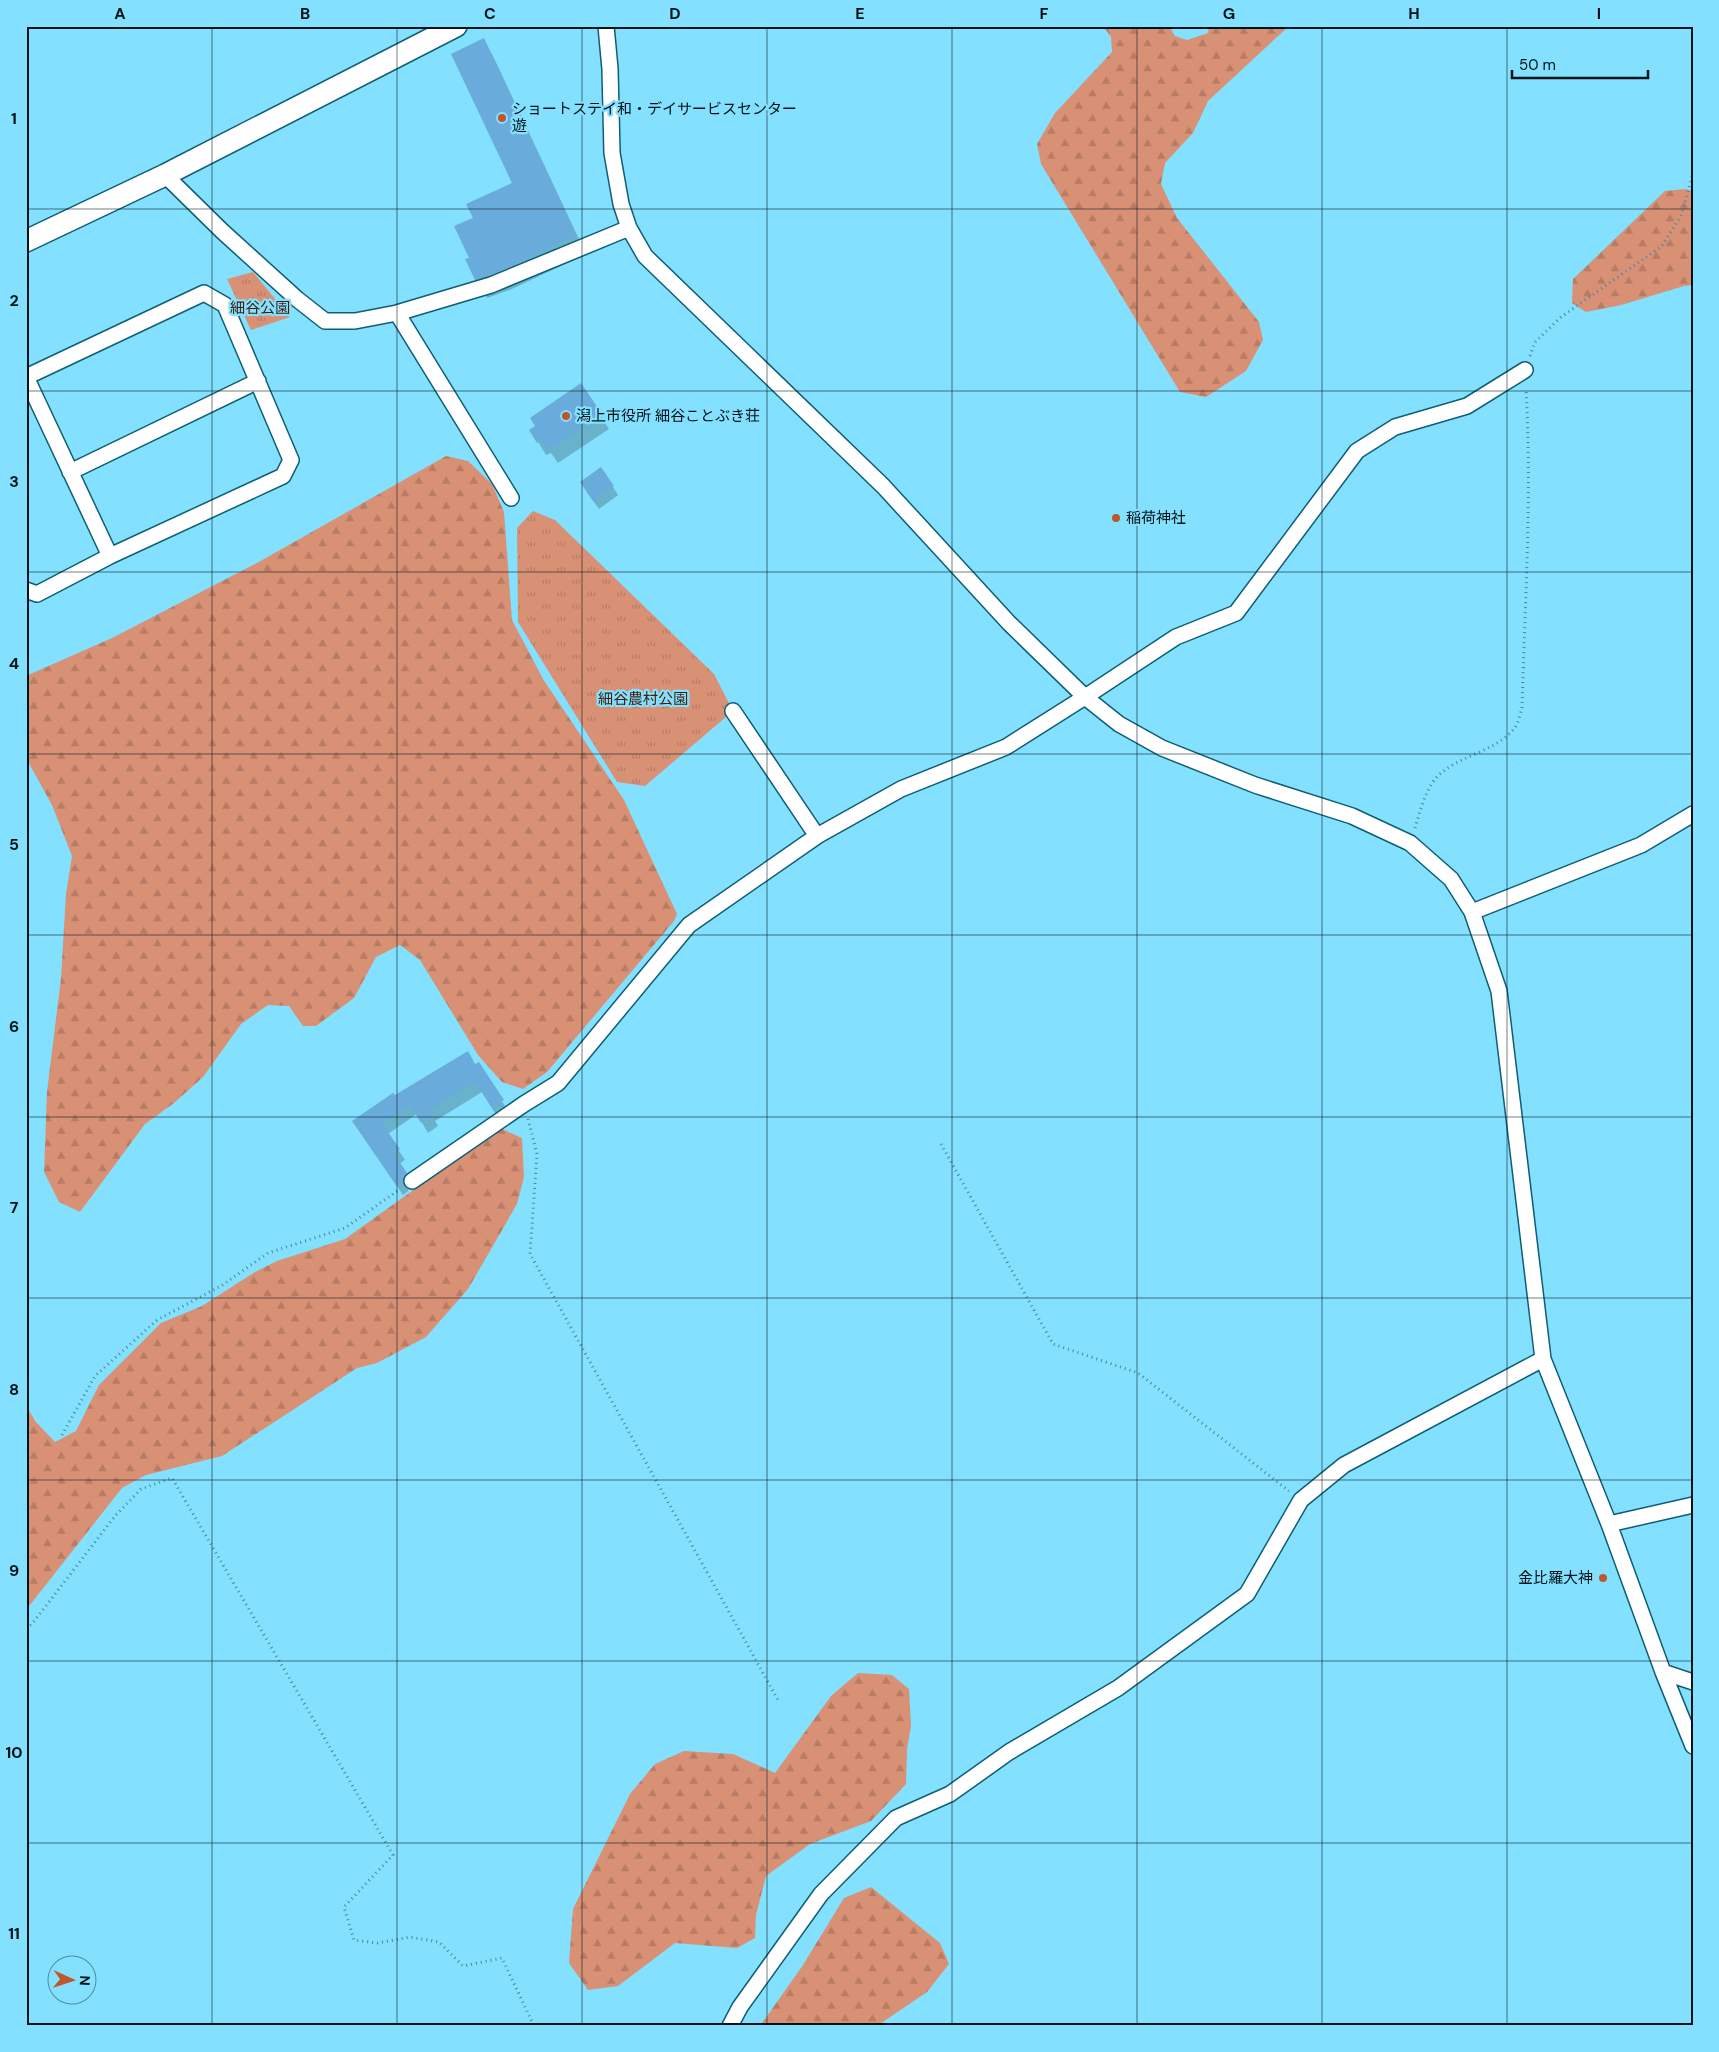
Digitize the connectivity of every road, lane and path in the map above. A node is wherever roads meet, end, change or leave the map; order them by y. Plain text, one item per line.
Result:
1 (456, 26) edge
2 (606, 26) edge
3 (1693, 173) edge
4 (164, 175) junction
5 (629, 228) junction
6 (26, 242) edge
7 (397, 313) junction
8 (1525, 370) junction
9 (26, 377) edge
10 (258, 381) junction
11 (70, 472) junction
12 (511, 498) dead end
13 (110, 556) junction
14 (26, 590) edge
15 (1085, 698) junction
16 (733, 711) dead end
17 (1693, 814) edge
18 (817, 836) junction
19 (1410, 843) junction
20 (1472, 912) junction
21 (524, 1104) junction
22 (941, 1144) dead end
23 (412, 1181) joint
24 (1543, 1359) junction
25 (62, 1434) dead end
26 (1301, 1500) junction
27 (1693, 1505) edge
28 (1609, 1524) junction
29 (26, 1628) edge
30 (1663, 1672) junction
31 (1693, 1682) edge
32 (778, 1700) dead end
33 (1693, 1746) edge
34 (534, 2026) edge
35 (730, 2026) edge

1 - 4 street
2 - 5 street
3 - 8 path
4 - 6 street
4 - 7 street
5 - 7 street
5 - 15 street
7 - 12 street
8 - 15 street
8 - 19 path
9 - 10 street
9 - 11 street
10 - 11 street
10 - 13 street
11 - 13 street
13 - 14 street
15 - 18 street
15 - 19 street
16 - 18 street
17 - 20 street
18 - 21 street
19 - 20 street
20 - 24 street
21 - 23 street
21 - 32 path
22 - 26 path
23 - 25 path
24 - 26 street
24 - 28 street
26 - 35 street
27 - 28 street
28 - 30 street
29 - 34 path
30 - 31 street
30 - 33 street

